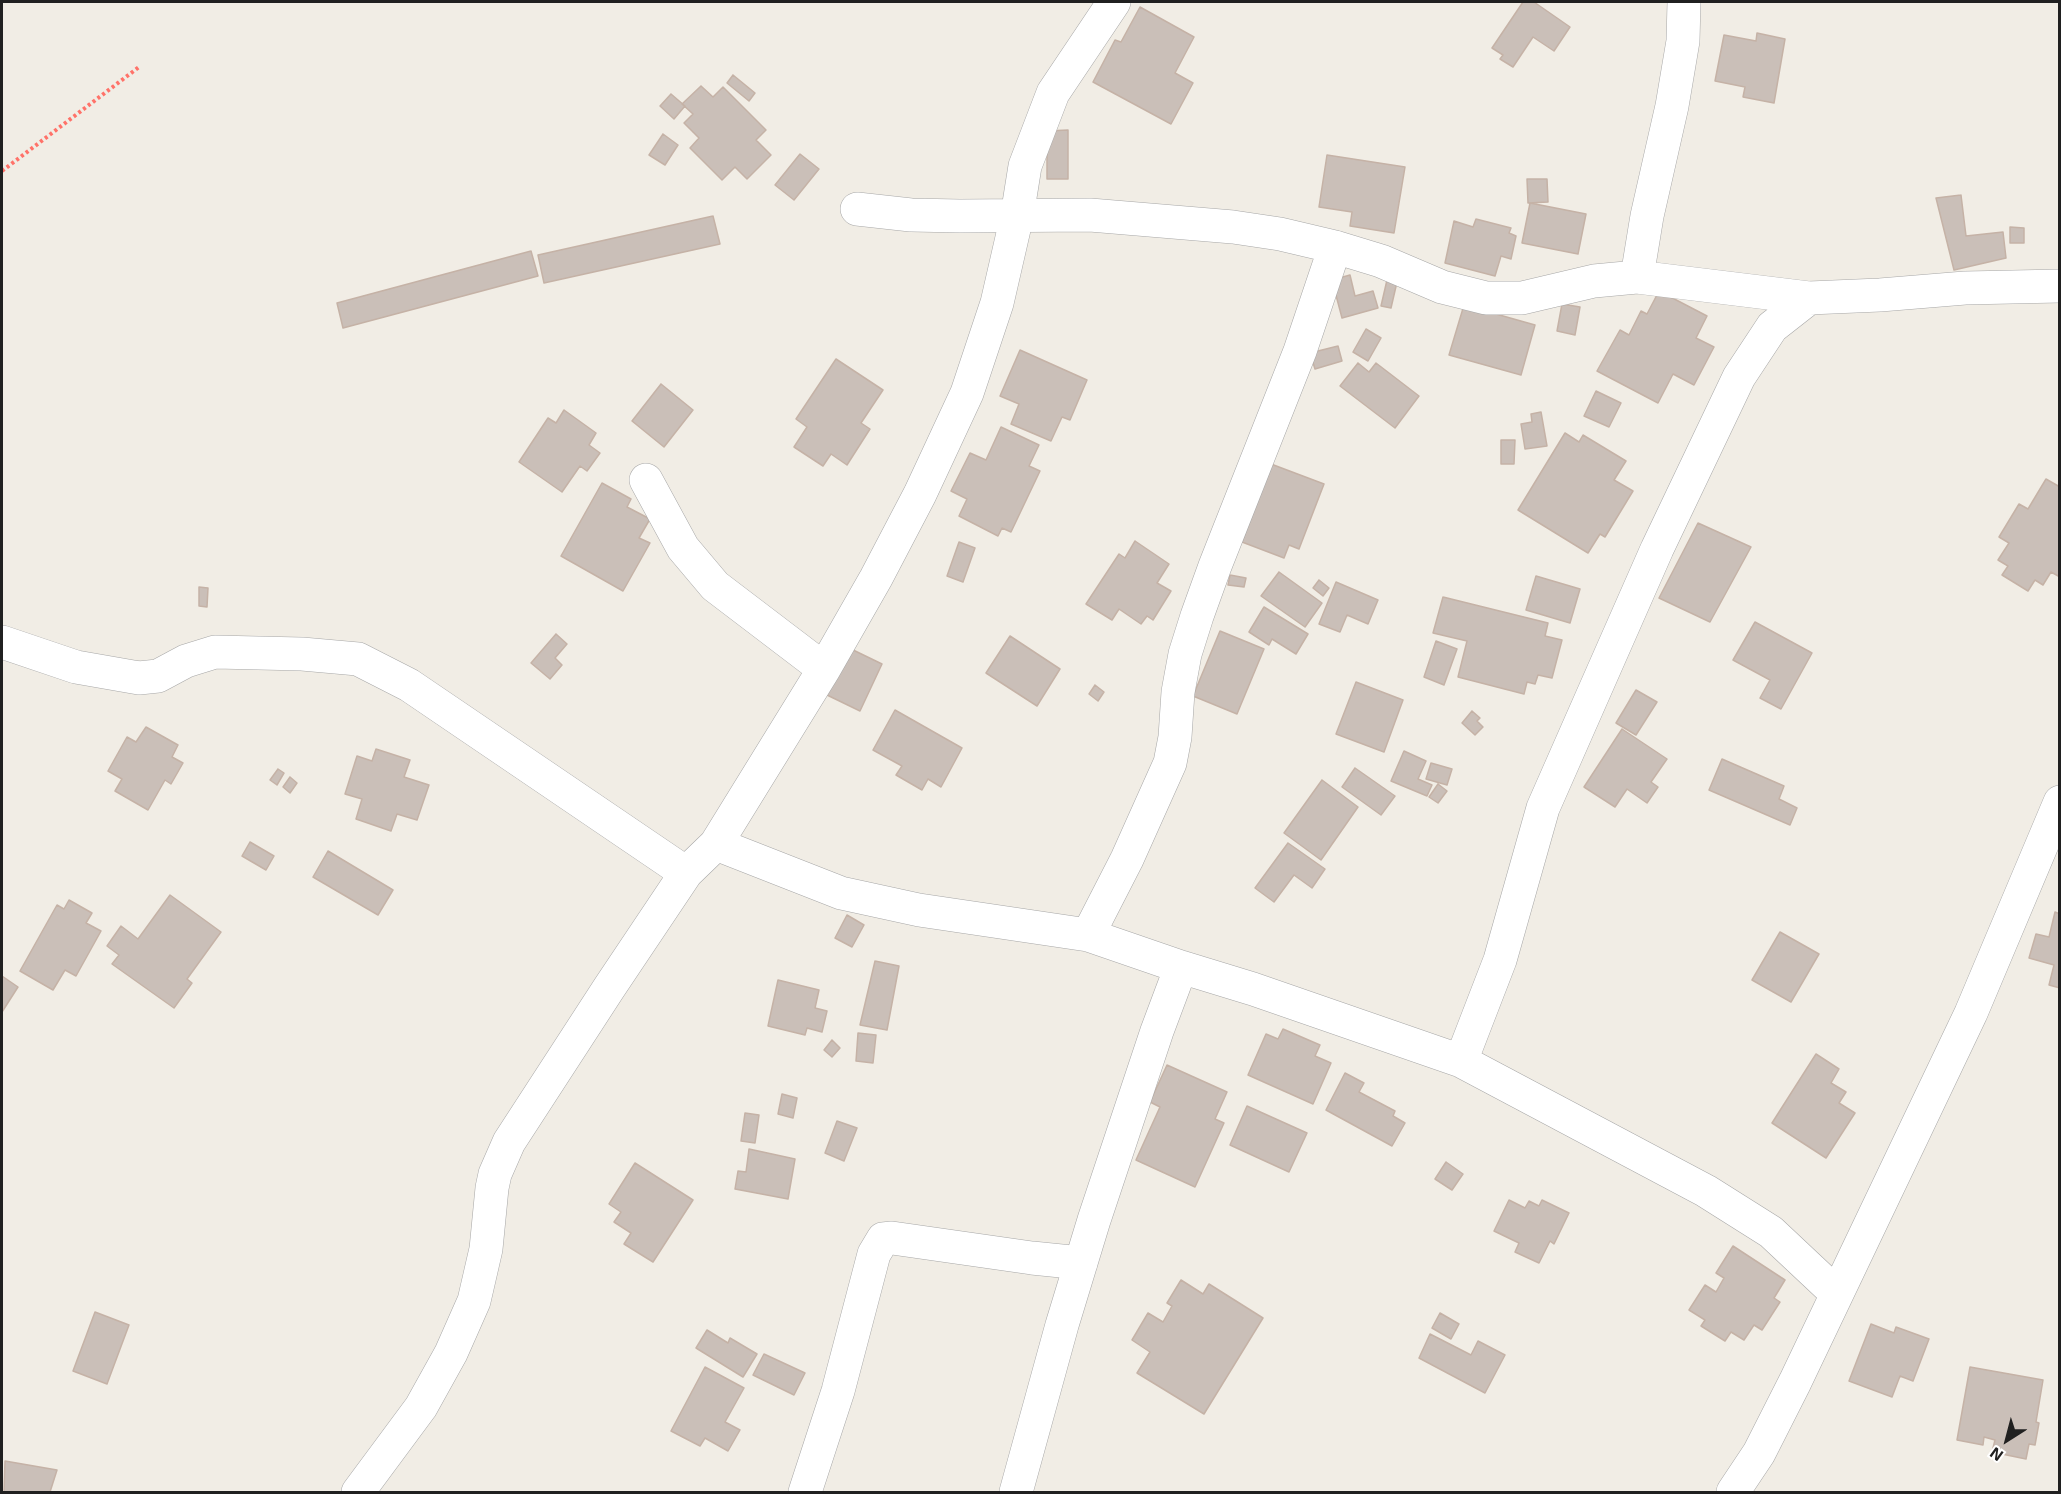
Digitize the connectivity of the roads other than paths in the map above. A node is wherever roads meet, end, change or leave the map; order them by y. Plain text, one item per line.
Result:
1 (1114, 2) edge
2 (1684, 2) edge
3 (857, 209) dead end
4 (1017, 216) junction
5 (1335, 247) junction
6 (1637, 277) junction
7 (2060, 286) edge
8 (1809, 298) junction
9 (646, 480) dead end
10 (2, 642) edge
11 (824, 669) junction
12 (2060, 802) edge
13 (716, 844) junction
14 (686, 873) junction
15 (1088, 935) junction
16 (1181, 967) junction
17 (1461, 1062) junction
18 (1082, 1263) junction
19 (1837, 1293) junction
20 (358, 1492) edge
21 (805, 1492) edge
22 (1016, 1492) edge
23 (1733, 1492) edge

1 - 4 street
2 - 6 street
3 - 4 street
4 - 5 street
4 - 11 street
5 - 6 street
5 - 15 street
6 - 8 street
7 - 8 street
8 - 17 street
9 - 11 street
10 - 14 street
11 - 13 street
12 - 19 street
13 - 14 street
13 - 15 street
14 - 20 street
15 - 16 street
16 - 17 street
16 - 18 street
17 - 19 street
18 - 21 street
18 - 22 street
19 - 23 street

